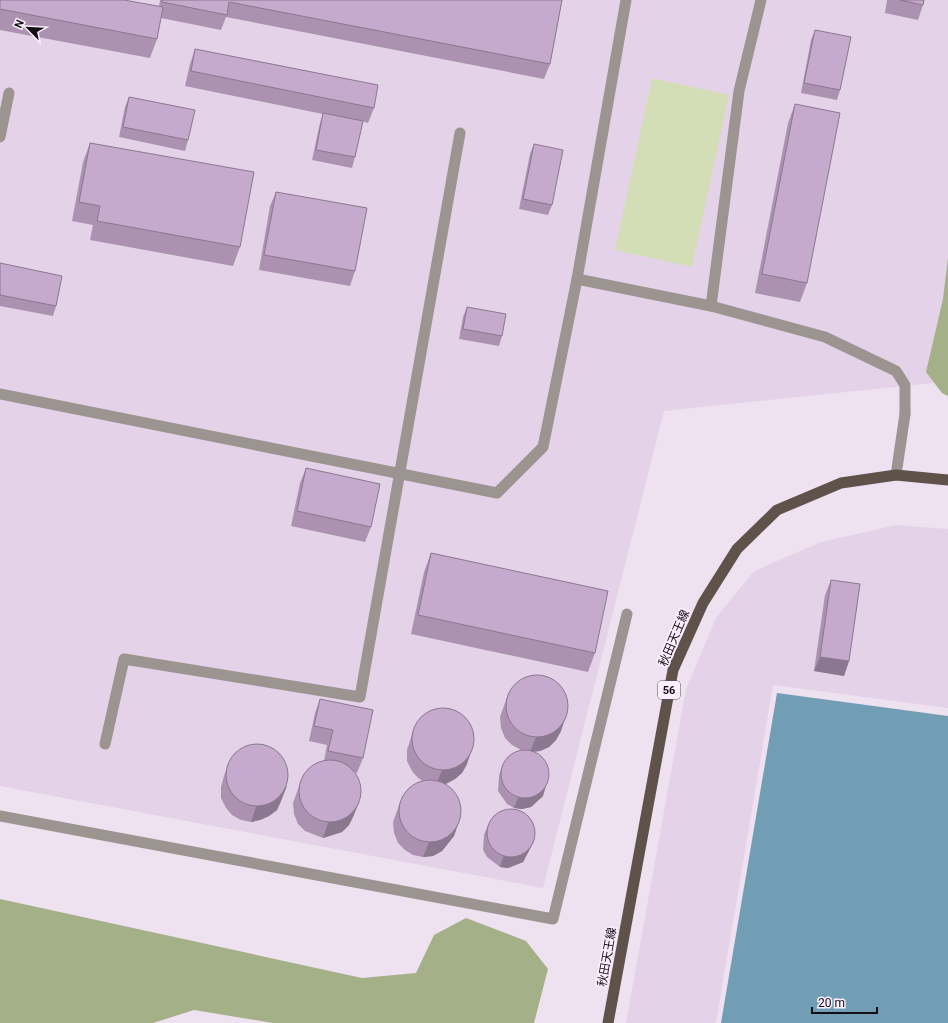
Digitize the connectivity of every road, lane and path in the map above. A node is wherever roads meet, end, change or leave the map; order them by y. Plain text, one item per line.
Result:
1 (626, 0) edge
2 (761, 0) edge
3 (9, 93) dead end
4 (460, 133) dead end
5 (0, 137) edge
6 (577, 279) junction
7 (711, 306) junction
8 (0, 394) edge
9 (399, 474) junction
10 (896, 475) junction
11 (948, 480) edge
12 (627, 614) dead end
13 (104, 744) dead end
14 (0, 816) edge
15 (608, 1023) edge

1 - 6 street
2 - 7 street
3 - 5 street
4 - 9 street
6 - 7 street
6 - 9 street
7 - 10 street
8 - 9 street
9 - 13 street
10 - 11 main road, 秋田天王線 / 56
10 - 15 main road, 秋田天王線 / 56
12 - 14 street

